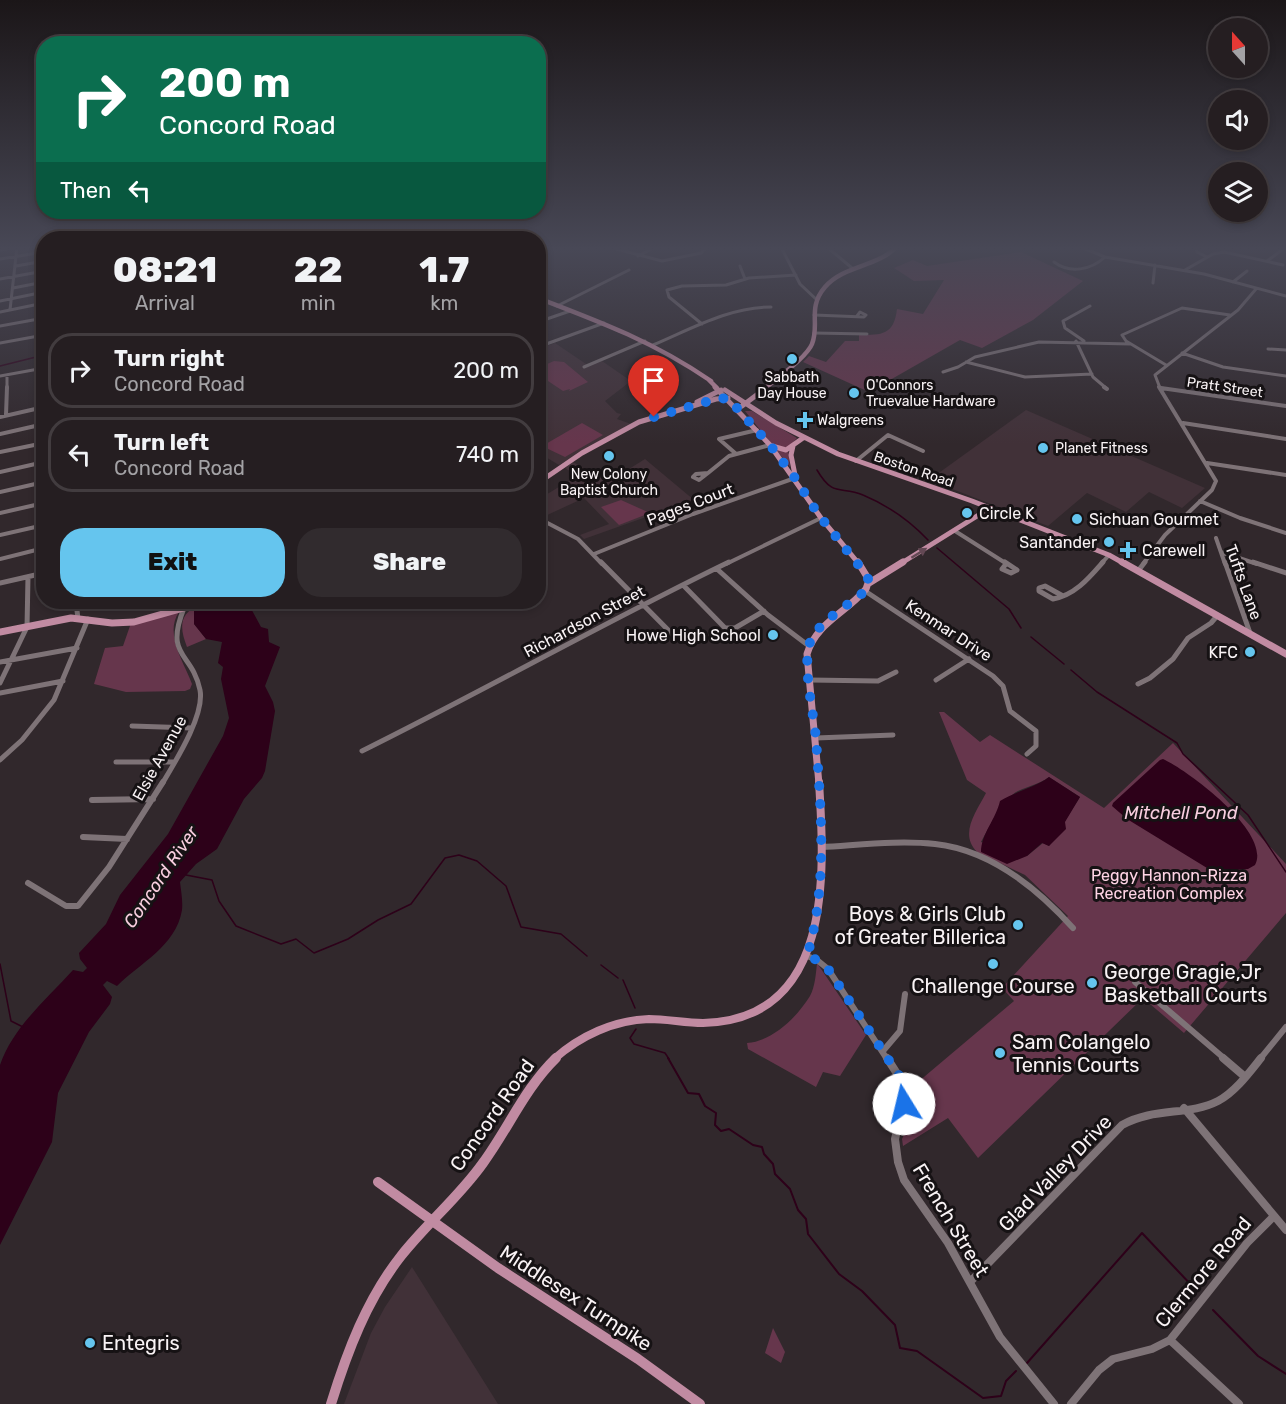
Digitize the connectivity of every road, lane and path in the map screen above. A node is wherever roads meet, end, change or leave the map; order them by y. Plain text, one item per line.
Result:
1 (566, 313) edge
2 (574, 313) edge
3 (688, 313) edge
4 (739, 313) edge
5 (1076, 313) edge
6 (1172, 313) edge
7 (1213, 313) edge
8 (1232, 313) edge
9 (814, 315) joint
10 (1230, 315) junction
11 (857, 316) dead end
12 (546, 319) edge
13 (36, 320) edge
14 (604, 323) junction
15 (702, 324) junction
16 (0, 327) edge
17 (814, 333) junction
18 (867, 334) dead end
19 (36, 336) edge
20 (645, 341) junction
21 (1076, 341) junction
22 (1085, 342) junction
23 (0, 343) edge
24 (546, 344) edge
25 (1131, 344) junction
26 (653, 345) junction
27 (1268, 350) dead end
28 (1286, 350) edge
29 (1182, 352) junction
30 (966, 362) junction
31 (1166, 365) junction
32 (584, 367) dead end
33 (36, 370) edge
34 (943, 372) dead end
35 (1092, 374) junction
36 (8, 375) junction
37 (0, 376) edge
38 (1286, 376) edge
39 (1161, 388) junction
40 (1107, 389) dead end
41 (722, 390) junction
42 (728, 398) junction
43 (744, 403) junction
44 (1286, 406) edge
45 (686, 408) junction
46 (36, 409) edge
47 (753, 409) junction
48 (740, 411) junction
49 (6, 415) junction
50 (0, 417) edge
51 (1183, 423) junction
52 (36, 426) edge
53 (757, 430) junction
54 (0, 434) edge
55 (803, 438) junction
56 (1286, 439) edge
57 (36, 445) edge
58 (770, 445) junction
59 (793, 446) junction
60 (923, 451) dead end
61 (0, 452) edge
62 (735, 453) junction
63 (856, 461) junction
64 (1208, 463) junction
65 (36, 464) edge
66 (0, 472) edge
67 (708, 473) dead end
68 (1286, 475) edge
69 (546, 478) edge
70 (795, 478) junction
71 (36, 484) edge
72 (0, 492) edge
73 (1200, 501) junction
74 (36, 505) edge
75 (990, 508) junction
76 (0, 513) edge
77 (821, 518) junction
78 (546, 522) edge
79 (36, 527) edge
80 (955, 531) junction
81 (1286, 533) edge
82 (0, 535) edge
83 (1216, 538) dead end
84 (36, 550) edge
85 (1221, 552) junction
86 (594, 554) junction
87 (1109, 555) junction
88 (0, 560) edge
89 (1006, 564) dead end
90 (717, 569) junction
91 (1138, 571) junction
92 (1286, 573) edge
93 (36, 575) edge
94 (28, 577) junction
95 (869, 583) junction
96 (0, 584) edge
97 (682, 585) junction
98 (865, 591) junction
99 (1064, 596) dead end
100 (643, 604) junction
101 (77, 609) edge
102 (179, 609) edge
103 (183, 609) edge
104 (764, 611) junction
105 (1217, 615) junction
106 (78, 619) junction
107 (88, 620) junction
108 (27, 627) junction
109 (0, 632) edge
110 (1250, 635) junction
111 (676, 638) dead end
112 (809, 646) junction
113 (77, 648) junction
114 (1286, 654) edge
115 (969, 659) junction
116 (10, 660) junction
117 (0, 662) edge
118 (896, 672) dead end
119 (810, 680) junction
120 (936, 680) dead end
121 (63, 681) junction
122 (0, 683) edge
123 (1138, 684) dead end
124 (0, 693) edge
125 (132, 726) dead end
126 (192, 728) junction
127 (893, 735) dead end
128 (816, 738) junction
129 (362, 751) dead end
130 (1027, 754) dead end
131 (0, 760) edge
132 (116, 762) dead end
133 (174, 762) junction
134 (92, 800) dead end
135 (153, 800) junction
136 (83, 837) dead end
137 (127, 839) junction
138 (821, 847) junction
139 (28, 883) dead end
140 (1073, 928) dead end
141 (807, 956) junction
142 (1135, 982) dead end
143 (905, 994) dead end
144 (1286, 1027) edge
145 (883, 1051) junction
146 (1244, 1076) junction
147 (1184, 1108) junction
148 (378, 1182) dead end
149 (1274, 1216) junction
150 (432, 1222) junction
151 (1286, 1230) edge
152 (970, 1282) junction
153 (1170, 1340) junction
154 (331, 1404) edge
155 (699, 1404) edge
156 (1054, 1404) edge
157 (1071, 1404) edge
158 (1239, 1404) edge

1 - 12 street
2 - 14 main road
3 - 15 street
4 - 15 street
5 - 22 street
6 - 25 street
7 - 10 street
8 - 10 street
9 - 11 street
9 - 17 main road
10 - 29 street
13 - 16 street
14 - 20 main road
14 - 24 street
15 - 26 street
17 - 18 street
17 - 43 main road
19 - 23 street
20 - 26 main road
20 - 32 street
21 - 22 street
21 - 30 street
21 - 35 street
22 - 25 street
25 - 31 street
26 - 41 main road
27 - 28 street
29 - 31 street
29 - 38 street
30 - 34 street
30 - 35 street
31 - 39 street
33 - 36 street
35 - 40 street
36 - 37 street
36 - 49 street
39 - 44 street, Pratt Street
39 - 51 street
41 - 42 main road
41 - 43 main road, Boston Road
41 - 45 main road
42 - 45 main road
42 - 48 main road
43 - 47 main road, Boston Road
43 - 48 main road
45 - 69 main road
46 - 49 street
47 - 48 main road
47 - 55 main road, Boston Road
48 - 53 main road
49 - 50 street
51 - 56 street
51 - 64 street
52 - 54 street
53 - 58 main road
53 - 62 street
55 - 59 main road
55 - 63 main road, Boston Road
57 - 61 street
58 - 59 main road
58 - 62 street
58 - 70 main road
59 - 70 main road
60 - 63 street
62 - 67 street
63 - 75 main road, Boston Road
64 - 68 street
64 - 73 street
65 - 66 street
70 - 77 main road
70 - 86 street, Pages Court
71 - 72 street
73 - 81 street
73 - 91 street
74 - 76 street
75 - 80 main road
75 - 87 main road, Boston Road
77 - 90 street, Richardson Street
77 - 95 main road
78 - 86 street
79 - 82 street
80 - 89 street
95 -> 80 main road
83 - 85 street, Tufts Lane
84 - 88 street
85 - 92 street
85 - 110 street, Tufts Lane
86 - 100 street
87 - 91 main road, Boston Road
87 - 99 street
90 - 97 street, Richardson Street
90 - 104 street
91 - 105 main road, Boston Road
93 - 94 street
94 - 96 street
94 - 108 street
95 - 98 main road
97 - 100 street, Richardson Street
97 - 104 street
98 - 112 main road
98 - 115 street, Kenmar Drive
100 - 111 street
100 - 129 street, Richardson Street
101 - 106 street
102 - 107 main road
103 - 126 street, Elsie Avenue
104 - 112 street
105 - 110 main road, Boston Road
105 - 123 street
106 - 107 main road
106 - 108 main road
107 - 113 street
108 - 109 main road
108 - 116 street
110 - 114 main road, Boston Road
112 - 119 main road, Concord Road
113 - 116 street
113 - 121 street
115 - 120 street
115 - 130 street, Kenmar Drive
116 - 117 street
116 - 122 street
118 - 119 street
119 - 128 main road, Concord Road
121 - 124 street
121 - 131 street
125 - 126 street
126 - 133 street, Elsie Avenue
127 - 128 street
128 - 138 main road, Concord Road
132 - 133 street
133 - 135 street, Elsie Avenue
134 - 135 street
135 - 137 street, Elsie Avenue
136 - 137 street
137 - 139 street, Elsie Avenue
138 - 140 street
138 - 141 main road, Concord Road
141 - 145 street, French Street
141 - 150 main road, Concord Road
142 - 146 street
143 - 145 street
144 - 146 street, Glad Valley Drive
145 - 152 street, French Street
146 - 147 street, Glad Valley Drive
147 - 149 street
147 - 152 street, Glad Valley Drive
148 - 150 main road, Middlesex Turnpike
149 - 151 street
149 - 153 street, Clermore Road
150 - 154 main road, Concord Road
150 - 155 main road, Middlesex Turnpike
152 - 156 street, French Street
153 - 157 street, Clermore Road
153 - 158 street

